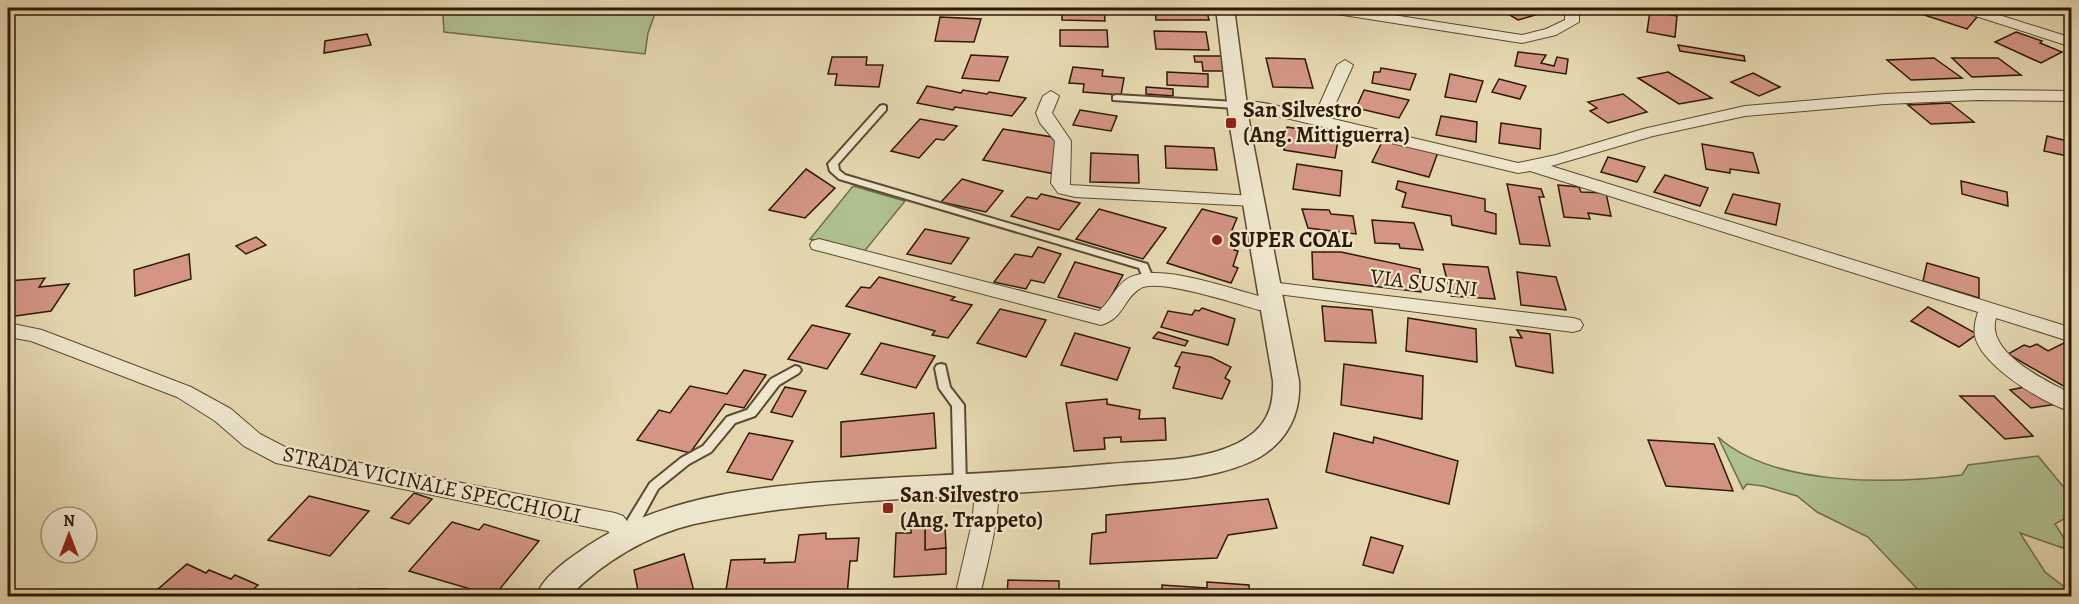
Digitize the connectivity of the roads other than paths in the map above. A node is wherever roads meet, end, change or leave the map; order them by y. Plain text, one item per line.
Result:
1 (1225, 8) edge
2 (1324, 8) edge
3 (1572, 8) edge
4 (1965, 8) edge
5 (2072, 43) edge
6 (1345, 65) dead end
7 (1052, 96) dead end
8 (2072, 96) edge
9 (1116, 98) dead end
10 (1236, 105) junction
11 (883, 108) dead end
12 (1320, 121) junction
13 (1530, 165) junction
14 (1254, 201) junction
15 (819, 246) dead end
16 (1148, 278) junction
17 (1272, 295) junction
18 (1989, 309) junction
19 (1573, 325) dead end
20 (8, 330) edge
21 (2072, 335) edge
22 (941, 368) dead end
23 (795, 370) dead end
24 (2072, 404) edge
25 (974, 485) junction
26 (628, 537) junction
27 (551, 597) edge
28 (967, 597) edge

1 - 10 street
2 - 3 street
4 - 5 street
6 - 12 street
7 - 14 street
8 - 13 street
9 - 10 lane
10 - 12 street
10 - 14 street
11 - 16 lane
12 - 13 street
13 - 18 street
14 - 17 street
15 - 16 street
16 - 17 street, VIA SUSINI
17 - 19 street, VIA SUSINI
17 - 25 street
18 - 21 street
18 - 24 street
20 - 26 street, STRADA VICINALE SPECCHIOLI
22 - 25 lane
23 - 26 lane
25 - 26 street
25 - 28 street
26 - 27 street

